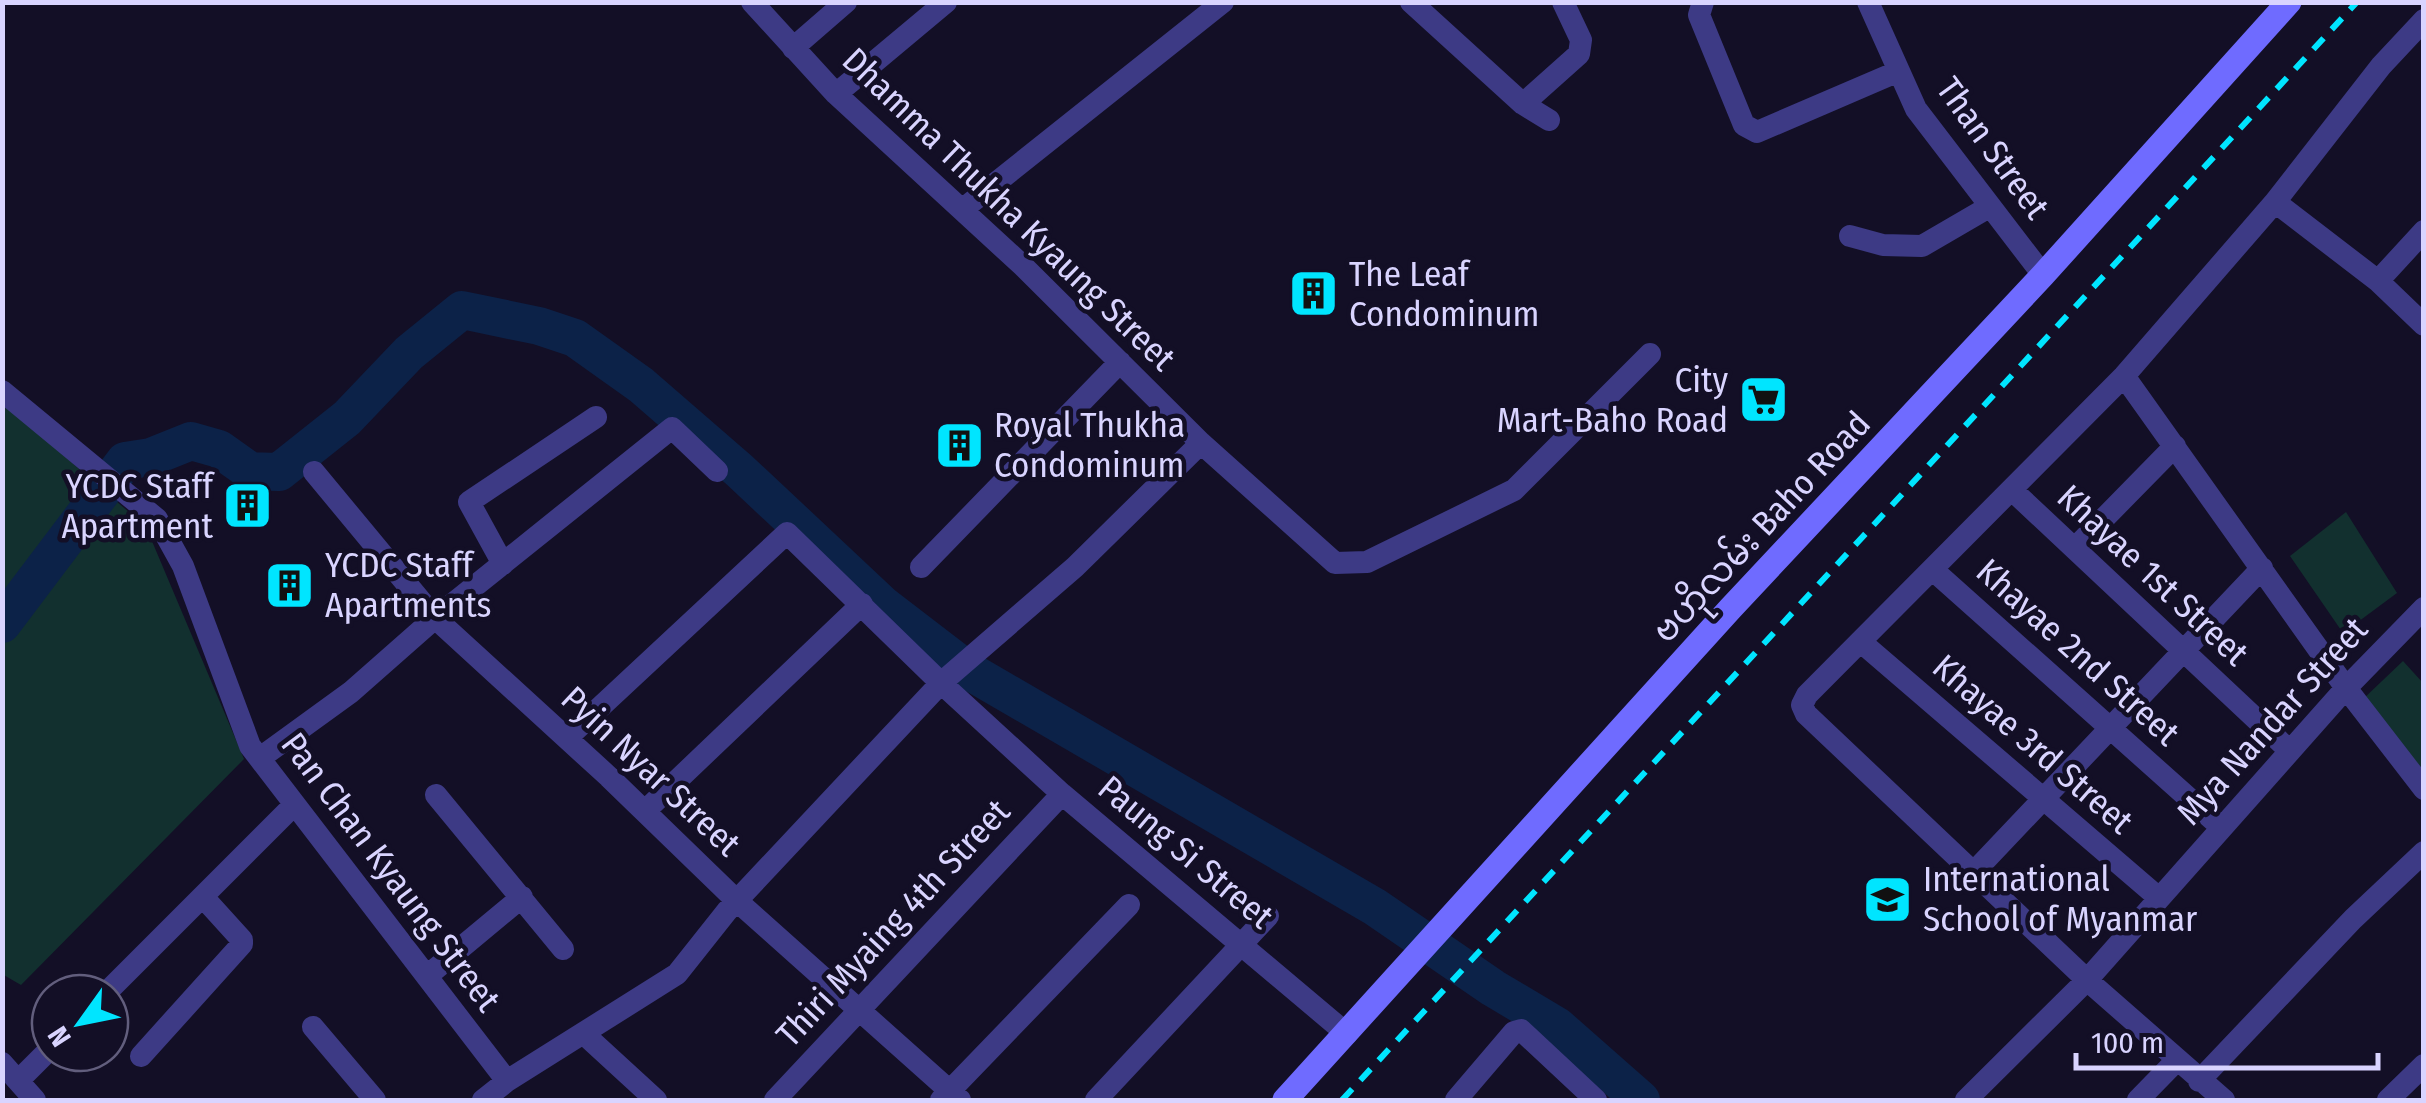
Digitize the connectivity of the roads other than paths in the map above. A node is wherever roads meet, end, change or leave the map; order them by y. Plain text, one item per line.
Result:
1 (752, 2) edge
2 (846, 2) edge
3 (946, 2) edge
4 (1224, 2) edge
5 (1411, 2) edge
6 (1563, 2) edge
7 (1703, 2) edge
8 (1868, 2) edge
9 (2290, 2) edge
10 (2424, 20) edge
11 (792, 48) junction
12 (1899, 72) junction
13 (836, 94) junction
14 (1523, 104) junction
15 (1549, 120) dead end
16 (2275, 202) junction
17 (1990, 207) junction
18 (963, 209) junction
19 (2424, 231) edge
20 (1850, 236) dead end
21 (2043, 275) junction
22 (2378, 280) junction
23 (2424, 325) edge
24 (1650, 354) dead end
25 (1120, 362) junction
26 (2124, 376) junction
27 (2, 391) edge
28 (596, 418) dead end
29 (1202, 444) junction
30 (2175, 446) junction
31 (717, 471) dead end
32 (314, 472) dead end
33 (2012, 490) junction
34 (2076, 548) junction
35 (503, 564) junction
36 (921, 566) dead end
37 (2262, 568) junction
38 (1933, 570) junction
39 (862, 604) junction
40 (2424, 608) edge
41 (436, 618) junction
42 (1862, 642) junction
43 (2182, 652) junction
44 (955, 671) junction
45 (2346, 688) junction
46 (2112, 726) junction
47 (567, 738) junction
48 (2290, 751) junction
49 (260, 758) junction
50 (2424, 789) edge
51 (1062, 794) junction
52 (436, 795) dead end
53 (2042, 800) junction
54 (294, 805) junction
55 (645, 811) junction
56 (2222, 827) junction
57 (2424, 852) edge
58 (1973, 873) junction
59 (203, 897) junction
60 (522, 897) junction
61 (2159, 898) junction
62 (736, 901) junction
63 (1129, 905) dead end
64 (1268, 916) dead end
65 (1240, 944) junction
66 (563, 949) dead end
67 (126, 973) edge
68 (427, 976) junction
69 (2086, 980) junction
70 (858, 1012) junction
71 (313, 1026) dead end
72 (584, 1034) junction
73 (1347, 1034) junction
74 (140, 1056) dead end
75 (2177, 1060) junction
76 (2424, 1065) edge
77 (10, 1072) edge
78 (2200, 1080) junction
79 (507, 1081) junction
80 (1466, 1097) edge
81 (950, 1098) edge
82 (35, 1100) edge
83 (375, 1100) edge
84 (483, 1100) edge
85 (656, 1100) edge
86 (775, 1100) edge
87 (1096, 1100) edge
88 (1285, 1100) edge
89 (1596, 1100) edge
90 (1966, 1100) edge
91 (2138, 1100) edge
92 (2224, 1100) edge
93 (2388, 1100) edge

1 - 11 street, Dhamma Thukha Kyaung Street
2 - 11 street
3 - 13 street
4 - 18 street
5 - 14 street
6 - 14 street
7 - 12 street
8 - 12 street, Than Street
9 - 21 main road, ဗဟိုလမ်း Baho Road
10 - 16 street
11 - 13 street, Dhamma Thukha Kyaung Street
12 - 17 street, Than Street
13 - 18 street, Dhamma Thukha Kyaung Street
14 - 15 street
16 - 22 street
16 - 26 street
17 - 20 street
17 - 21 street, Than Street
18 - 25 street, Dhamma Thukha Kyaung Street
19 - 22 street
21 - 73 main road, ဗဟိုလမ်း Baho Road
22 - 23 street
24 - 29 street, Dhamma Thukha Kyaung Street
25 - 29 street, Dhamma Thukha Kyaung Street
25 - 36 street
26 - 30 street
26 - 33 street
27 - 49 street, Pan Chan Kyaung Street
28 - 35 street
29 - 44 street
30 - 34 street
30 - 37 street
31 - 35 street
32 - 41 street, Pyin Nyar Street
33 - 34 street, Khayae 1st Street
33 - 38 street
34 - 43 street, Khayae 1st Street
35 - 41 street
37 - 43 street
37 - 45 street
38 - 42 street
38 - 46 street, Khayae 2nd Street
39 - 44 street
39 - 47 street
39 - 55 street
40 - 45 street, Mya Nandar Street
41 - 47 street, Pyin Nyar Street
41 - 49 street
42 - 53 street, Khayae 3rd Street
42 - 58 street
43 - 46 street
43 - 48 street, Khayae 1st Street
44 - 51 street, Paung Si Street
44 - 62 street
45 - 48 street, Mya Nandar Street
45 - 50 street
46 - 53 street
46 - 56 street, Khayae 2nd Street
47 - 55 street, Pyin Nyar Street
48 - 56 street, Mya Nandar Street
49 - 54 street, Pan Chan Kyaung Street
51 - 65 street, Paung Si Street
51 - 70 street, Thiri Myaing 4th Street
52 - 60 street
53 - 58 street
53 - 61 street, Khayae 3rd Street
54 - 59 street
54 - 68 street, Pan Chan Kyaung Street
55 - 62 street, Pyin Nyar Street
56 - 61 street, Mya Nandar Street
57 - 78 street
58 - 69 street
59 - 67 street
59 - 74 street
60 - 66 street
60 - 68 street
61 - 69 street, Mya Nandar Street
62 - 70 street, Pyin Nyar Street
62 - 72 street
63 - 81 street
64 - 65 street
65 - 73 street, Paung Si Street
65 - 87 street
68 - 79 street, Pan Chan Kyaung Street
69 - 75 street
69 - 90 street, Mya Nandar Street
70 - 81 street, Pyin Nyar Street
70 - 86 street, Thiri Myaing 4th Street
71 - 83 street
72 - 79 street
72 - 85 street
73 - 88 main road, ဗဟိုလမ်း Baho Road
75 - 78 street
75 - 91 street
76 - 93 street
77 - 82 street
78 - 92 street
79 - 84 street
80 - 89 street

